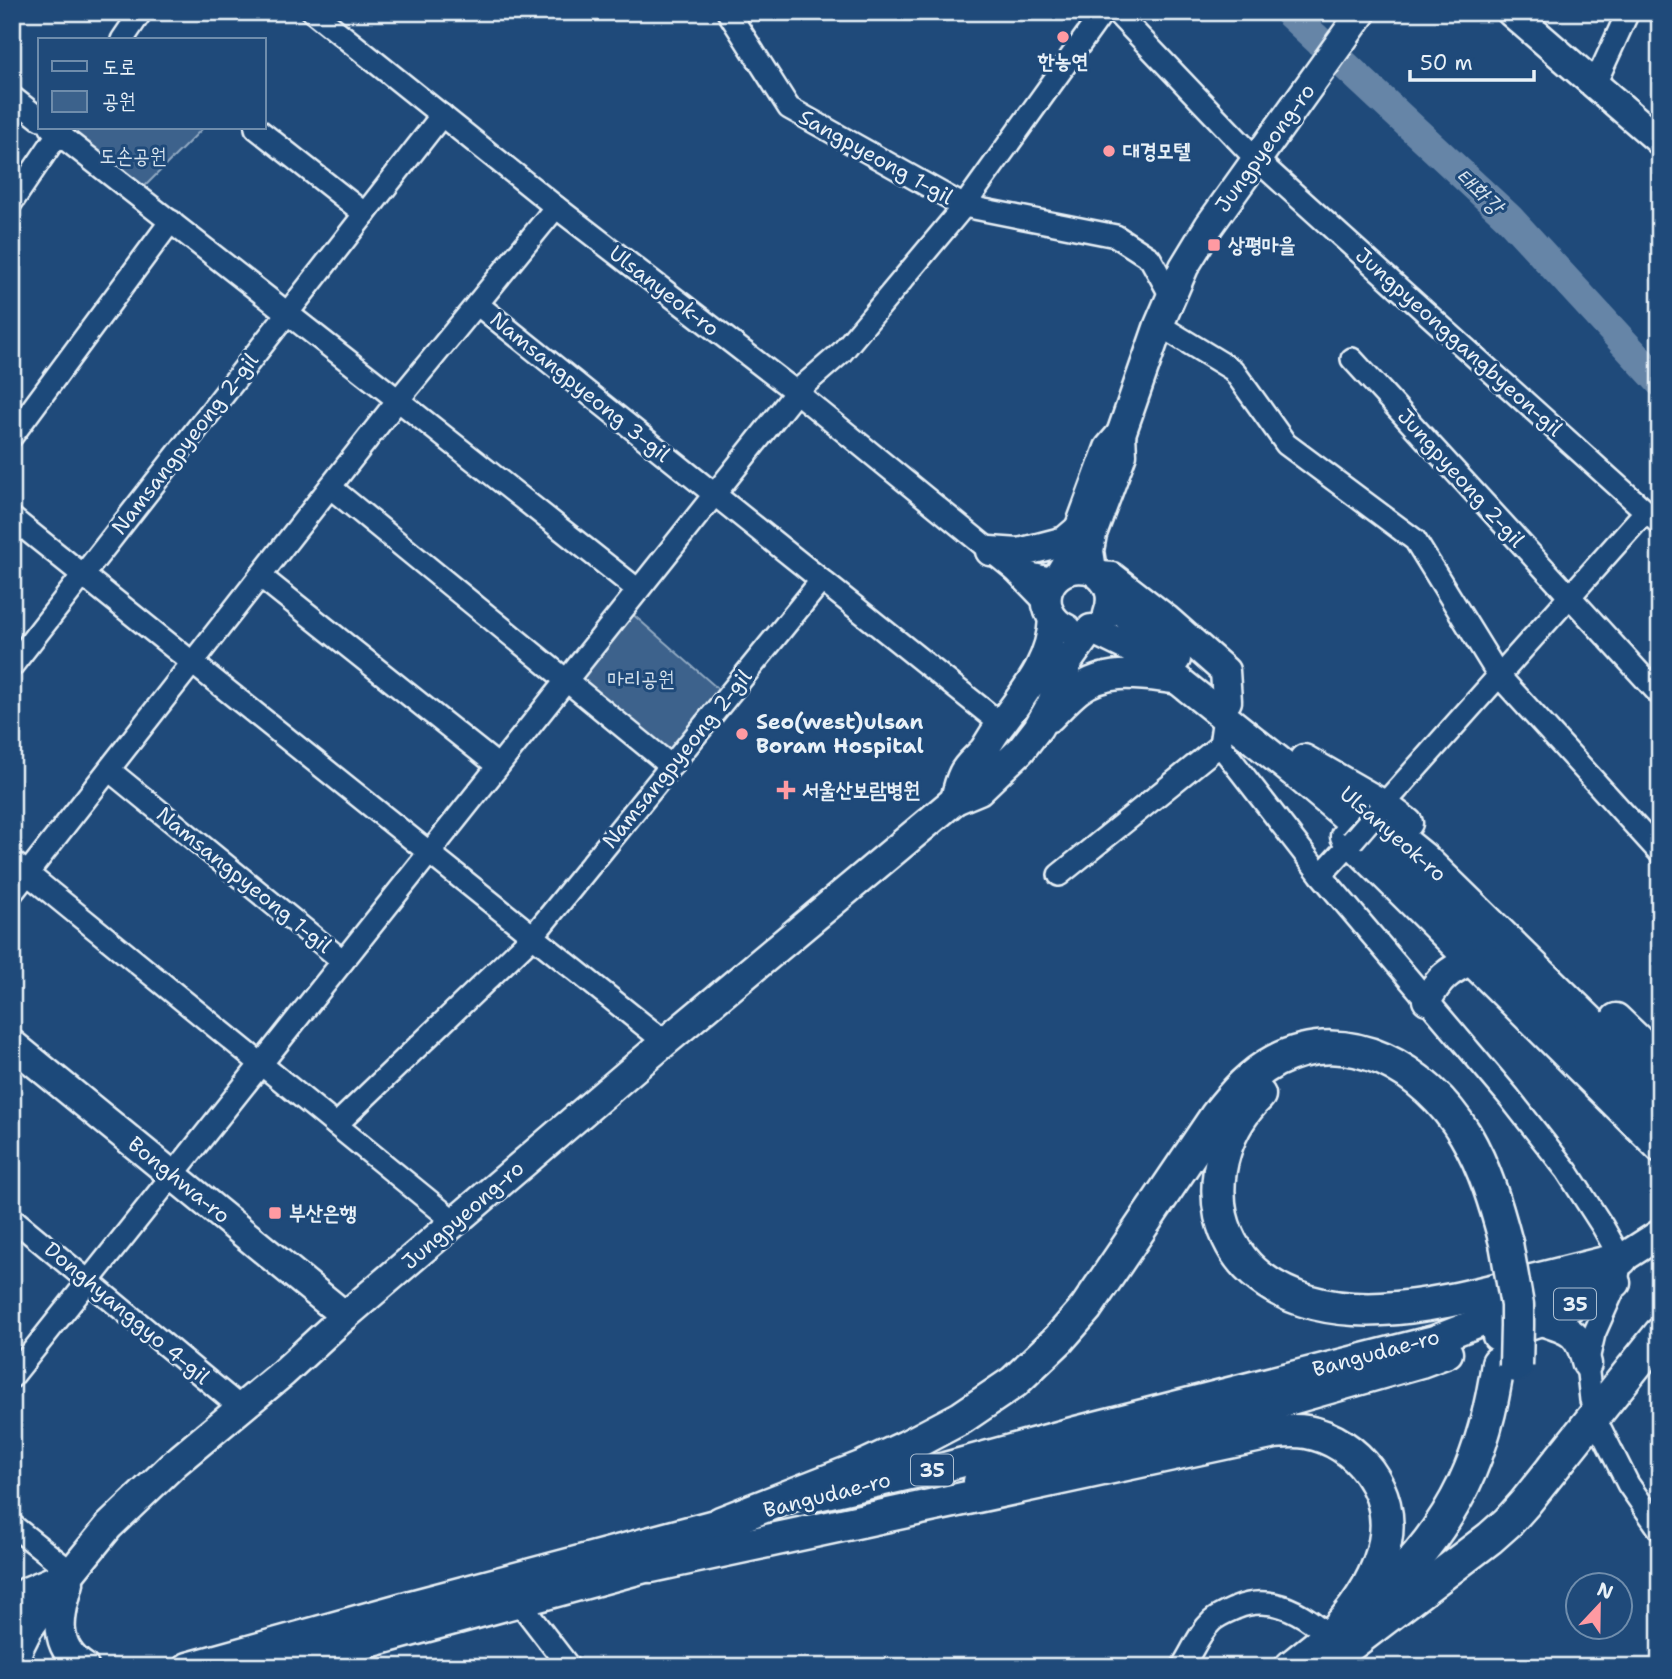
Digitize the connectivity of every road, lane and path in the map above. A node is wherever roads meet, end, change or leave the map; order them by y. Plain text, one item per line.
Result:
1 (313, 12) edge
2 (728, 12) edge
3 (1102, 12) edge
4 (1116, 12) edge
5 (1362, 12) edge
6 (1511, 12) edge
7 (1628, 12) edge
8 (1594, 86) junction
9 (12, 97) edge
10 (442, 115) junction
11 (38, 117) edge
12 (58, 130) edge
13 (259, 130) edge
14 (1660, 141) edge
15 (1263, 153) junction
16 (12, 202) edge
17 (556, 206) junction
18 (964, 206) junction
19 (365, 214) junction
20 (170, 221) junction
21 (1171, 296) junction
22 (477, 304) junction
23 (288, 313) junction
24 (1159, 326) junction
25 (1352, 359) dead end
26 (796, 392) junction
27 (398, 400) junction
28 (1121, 434) junction
29 (12, 436) edge
30 (330, 487) junction
31 (714, 495) junction
32 (12, 518) edge
33 (1653, 518) edge
34 (1079, 529) junction
35 (990, 551) junction
36 (83, 575) junction
37 (260, 576) junction
38 (821, 581) junction
39 (1102, 581) junction
40 (638, 590) junction
41 (1054, 594) junction
42 (1570, 597) junction
43 (1091, 629) junction
44 (192, 663) junction
45 (12, 666) edge
46 (1499, 676) junction
47 (567, 680) junction
48 (1177, 680) junction
49 (1660, 695) edge
50 (1223, 721) junction
51 (1001, 724) junction
52 (1038, 728) junction
53 (498, 766) junction
54 (671, 766) junction
55 (1298, 766) junction
56 (109, 770) junction
57 (955, 800) junction
58 (1381, 808) junction
59 (1351, 842) junction
60 (429, 853) junction
61 (1660, 853) edge
62 (20, 867) edge
63 (1059, 875) dead end
64 (1321, 875) junction
65 (12, 893) edge
66 (533, 936) junction
67 (343, 961) junction
68 (1470, 961) junction
69 (1427, 1000) junction
70 (665, 1042) junction
71 (12, 1044) edge
72 (1660, 1060) edge
73 (261, 1064) junction
74 (1660, 1088) edge
75 (1660, 1118) edge
76 (337, 1125) junction
77 (1660, 1148) edge
78 (172, 1175) junction
79 (12, 1218) edge
80 (455, 1222) junction
81 (1660, 1234) edge
82 (1500, 1246) junction
83 (1660, 1255) edge
84 (1619, 1271) junction
85 (89, 1281) junction
86 (345, 1316) junction
87 (1541, 1321) junction
88 (1660, 1334) edge
89 (1507, 1364) junction
90 (1587, 1364) junction
91 (12, 1377) edge
92 (1591, 1400) dead end
93 (241, 1408) junction
94 (1601, 1430) dead end
95 (721, 1522) junction
96 (12, 1525) edge
97 (1660, 1530) edge
98 (652, 1566) junction
99 (72, 1573) junction
100 (519, 1602) junction
101 (12, 1607) edge
102 (1383, 1619) junction
103 (1326, 1628) junction
104 (13, 1667) edge
105 (84, 1667) edge
106 (188, 1667) edge
107 (281, 1667) edge
108 (569, 1667) edge
109 (1182, 1667) edge
110 (1291, 1667) edge
111 (1321, 1667) edge

1 - 10 street, Ulsanyeok-ro
2 - 18 street, Sangpyeong 1-gil
3 - 18 street
4 - 15 street, Jungpyeonggangbyeon-gil
5 - 15 main road, Jungpyeong-ro
6 - 8 main road
7 - 8 street
8 - 14 main road
9 - 11 street
10 - 17 street, Ulsanyeok-ro
10 - 19 street
12 - 16 street
12 - 20 street
13 - 19 street
15 - 21 main road, Jungpyeong-ro
15 - 33 street, Jungpyeonggangbyeon-gil
17 - 22 street
17 - 26 street, Ulsanyeok-ro
18 - 21 street, Sangpyeong 1-gil
18 - 26 street
19 - 23 street
20 - 23 street
20 - 29 street
21 - 24 main road, Jungpyeong-ro
22 - 27 street, Namsangpyeong 3-gil
22 - 31 street, Namsangpyeong 3-gil
23 - 27 street
23 - 36 street, Namsangpyeong 2-gil
24 - 28 main road, Jungpyeong-ro
24 - 46 street
25 - 42 street, Jungpyeong 2-gil
26 - 31 street
26 - 35 street, Ulsanyeok-ro
27 - 30 street
27 - 40 street
28 - 34 main road
28 - 39 main road
30 - 37 street
30 - 47 street
31 - 38 street, Namsangpyeong 3-gil
31 - 40 street
32 - 36 street
33 - 42 street
34 - 35 main road
34 - 41 main road
35 - 41 street, Ulsanyeok-ro
36 - 44 street
36 - 45 street, Namsangpyeong 2-gil
37 - 44 street
37 - 53 street
38 - 51 street, Namsangpyeong 3-gil
38 - 54 street, Namsangpyeong 2-gil
39 - 41 main road
39 - 43 main road
39 - 50 main road, Ulsanyeok-ro
40 - 47 street
41 - 43 main road
41 - 51 main road
42 - 46 street
42 - 49 street, Jungpyeong 2-gil
43 - 48 main road, Ulsanyeok-ro
43 - 52 main road
44 - 56 street
44 - 60 street
46 - 58 street
46 - 61 street
47 - 53 street
47 - 54 street
48 - 50 main road, Ulsanyeok-ro
48 - 52 main road
50 - 55 main road, Ulsanyeok-ro
50 - 63 street
50 - 64 street, Ulsanyeok-ro
51 - 57 main road
52 - 57 main road, Jungpyeong-ro
53 - 60 street
54 - 66 street, Namsangpyeong 2-gil
55 - 58 main road
55 - 59 main road
55 - 74 main road, Ulsanyeok-ro
55 - 75 main road, Ulsanyeok-ro
56 - 62 street
56 - 67 street, Namsangpyeong 1-gil
57 - 70 main road, Jungpyeong-ro
58 - 59 street, bridge
58 - 72 main road
59 - 64 street
59 - 68 main road
60 - 66 street
60 - 67 street
62 - 65 street
62 - 73 street
64 - 69 street, Ulsanyeok-ro
66 - 70 street
66 - 76 street
67 - 73 street, Namsangpyeong 1-gil
68 - 69 main road
68 - 77 main road
69 - 84 street, Ulsanyeok-ro
70 - 80 main road, Jungpyeong-ro
71 - 78 main road, Bonghwa-ro
73 - 76 street
73 - 78 street, Namsangpyeong 1-gil
76 - 80 street
78 - 85 street, Namsangpyeong 1-gil
78 - 86 main road, Bonghwa-ro
79 - 85 street, Donghyanggyo 4-gil
80 - 86 main road, Jungpyeong-ro
81 - 84 main road, Bangudae-ro / 35
82 - 84 highway
82 - 89 highway
82 - 95 highway
83 - 84 main road, Bangudae-ro / 35
84 - 87 main road, Bangudae-ro / 35
84 - 90 street
84 - 95 main road, Bangudae-ro / 35
85 - 91 street, Namsangpyeong 1-gil
85 - 93 street, Donghyanggyo 4-gil
86 - 93 main road, Jungpyeong-ro
87 - 90 main road
87 - 98 main road, Bangudae-ro / 35
88 - 102 highway
89 - 102 highway
89 - 103 highway
90 - 92 street
93 - 99 main road, Jungpyeong-ro
94 - 97 street
95 - 106 main road, Bangudae-ro / 35
96 - 99 street
98 - 100 main road, Bangudae-ro / 35
98 - 103 highway
99 - 101 main road
99 - 104 main road, Jungpyeong-ro
99 - 105 main road
100 - 107 main road, Bangudae-ro / 35
100 - 108 street
102 - 111 highway
103 - 109 street
103 - 110 highway

